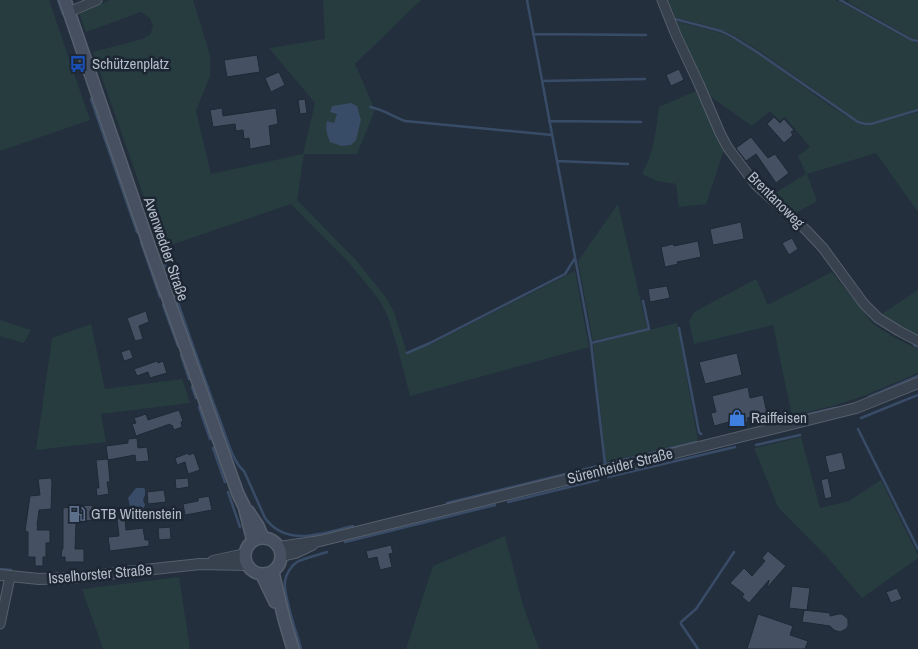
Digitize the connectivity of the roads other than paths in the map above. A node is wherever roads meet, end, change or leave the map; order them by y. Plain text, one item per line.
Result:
1 (65, 0) edge
2 (97, 0) edge
3 (662, 0) edge
4 (69, 12) junction
5 (918, 341) edge
6 (918, 383) edge
7 (258, 540) junction
8 (280, 552) junction
9 (246, 559) junction
10 (268, 573) junction
11 (5, 576) edge
12 (0, 624) edge
13 (293, 649) edge

1 - 4 main road, Avenwedder Straße
2 - 4 street
3 - 5 street, Brentanoweg
4 - 7 main road, Avenwedder Straße
6 - 8 street, Sürenheider Straße
7 - 8 main road
7 - 9 main road
8 - 10 main road
9 - 10 main road
9 - 11 street, Isselhorster Straße
10 - 13 main road
11 - 12 street

